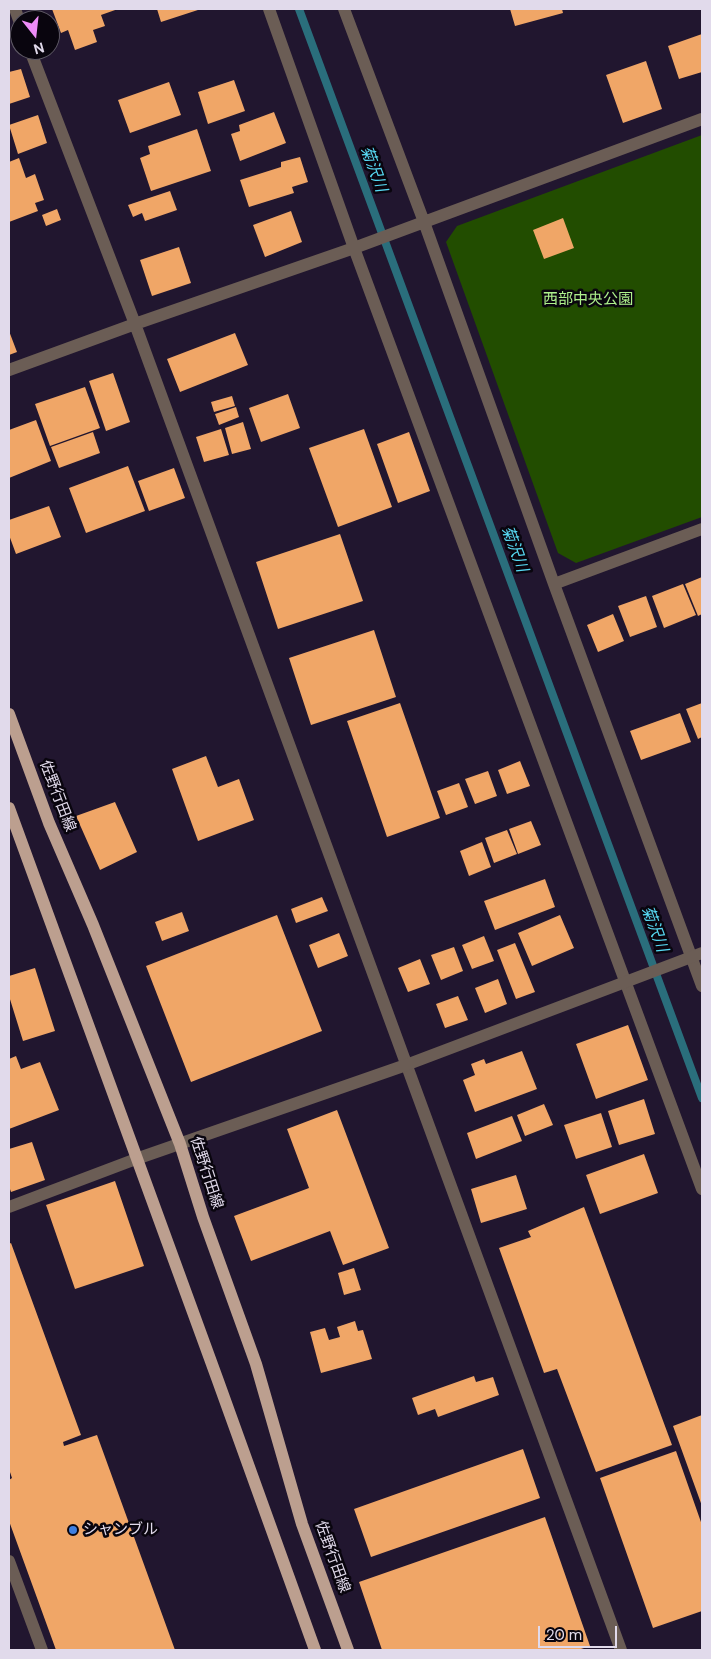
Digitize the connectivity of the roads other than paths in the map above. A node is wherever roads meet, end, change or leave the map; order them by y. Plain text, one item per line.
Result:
1 (269, 9) edge
2 (344, 9) edge
3 (34, 60) edge
4 (702, 119) edge
5 (424, 222) junction
6 (354, 248) junction
7 (135, 324) junction
8 (9, 370) edge
9 (702, 529) edge
10 (554, 584) junction
11 (9, 714) edge
12 (9, 808) edge
13 (697, 955) edge
14 (625, 982) junction
15 (702, 986) edge
16 (406, 1065) junction
17 (180, 1144) junction
18 (136, 1159) junction
19 (702, 1189) edge
20 (9, 1207) edge
21 (9, 1561) edge
22 (42, 1650) edge
23 (315, 1650) edge
24 (348, 1650) edge
25 (621, 1650) edge

1 - 6 street
2 - 5 street
3 - 7 street
4 - 5 street
5 - 6 street
5 - 10 street
6 - 7 street
6 - 14 street
7 - 8 street
7 - 16 street
9 - 10 street
10 - 13 street
11 - 17 main road, 佐野行田線
12 - 18 main road
13 - 14 street
13 - 15 street
14 - 16 street
14 - 19 street
16 - 17 street
16 - 25 street
17 - 18 street
17 - 24 main road, 佐野行田線
18 - 20 street
18 - 23 main road
21 - 22 street

